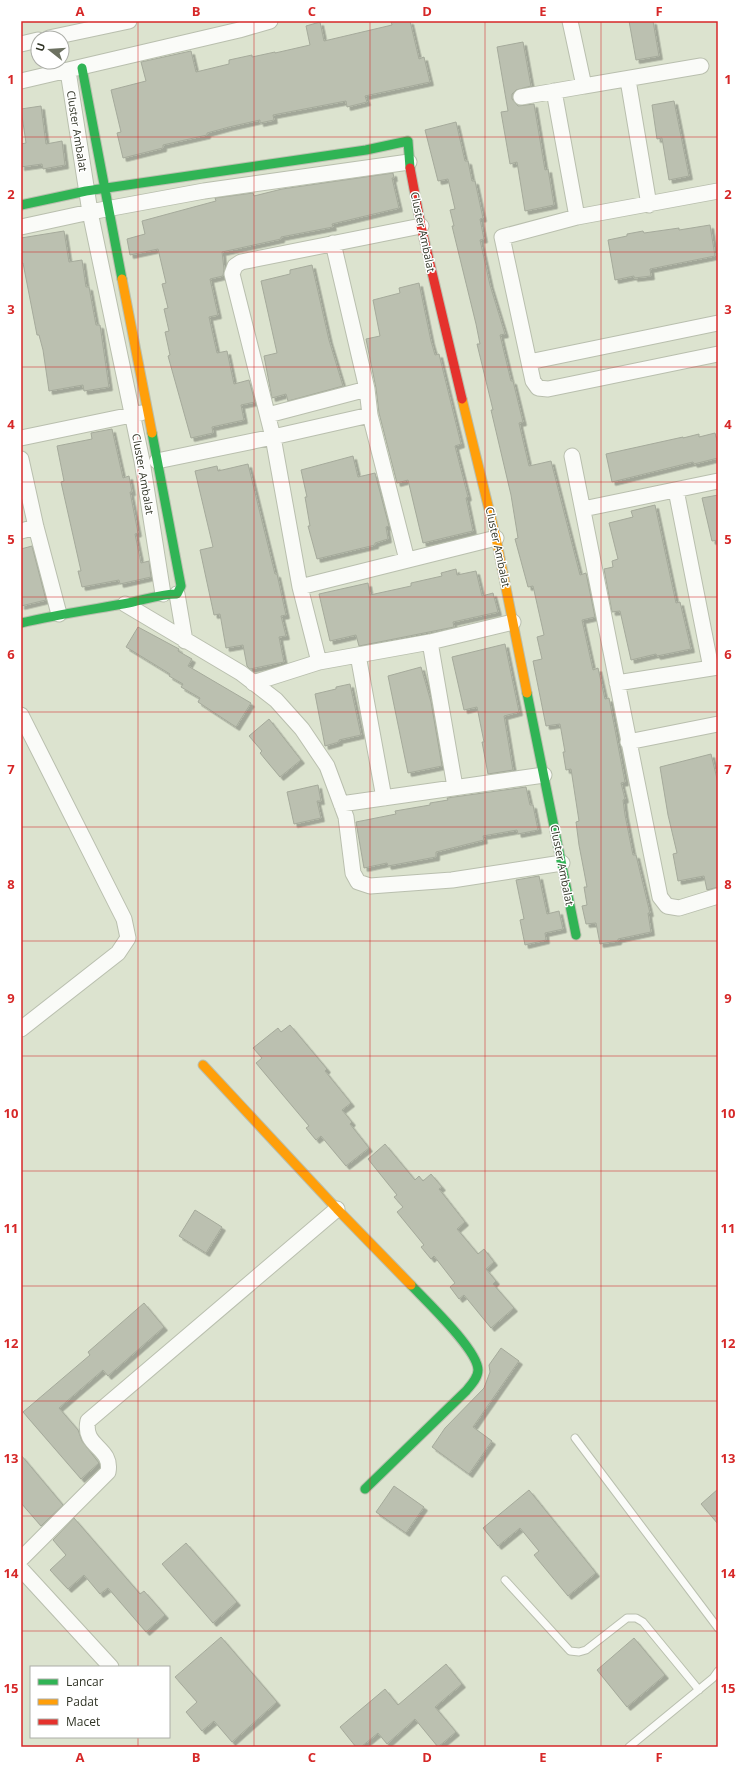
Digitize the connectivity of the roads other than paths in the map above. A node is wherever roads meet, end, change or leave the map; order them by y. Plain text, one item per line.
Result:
1 (127, 21) edge
2 (270, 21) edge
3 (570, 21) edge
4 (70, 33) edge
5 (701, 66) dead end
6 (75, 69) junction
7 (628, 80) junction
8 (21, 81) edge
9 (584, 86) junction
10 (554, 91) junction
11 (521, 97) dead end
12 (409, 162) junction
13 (106, 188) junction
14 (86, 191) junction
15 (718, 191) edge
16 (21, 205) edge
17 (648, 205) junction
18 (110, 208) junction
19 (90, 212) junction
20 (578, 217) junction
21 (420, 226) junction
22 (21, 227) edge
23 (333, 243) junction
24 (718, 323) edge
25 (718, 354) edge
26 (529, 362) junction
27 (367, 389) junction
28 (148, 411) junction
29 (131, 414) junction
30 (268, 415) junction
31 (370, 415) junction
32 (273, 437) junction
33 (21, 438) edge
34 (572, 456) dead end
35 (21, 459) edge
36 (157, 461) junction
37 (718, 481) edge
38 (676, 490) junction
39 (583, 509) junction
40 (36, 528) junction
41 (21, 531) edge
42 (496, 538) junction
43 (407, 560) junction
44 (300, 587) junction
45 (170, 594) junction
46 (124, 604) junction
47 (59, 614) junction
48 (513, 622) junction
49 (21, 623) edge
50 (185, 641) junction
51 (430, 642) junction
52 (358, 655) junction
53 (319, 662) junction
54 (715, 667) edge
55 (253, 683) junction
56 (617, 683) junction
57 (21, 715) edge
58 (718, 724) edge
59 (628, 742) junction
60 (544, 775) junction
61 (455, 787) junction
62 (384, 798) junction
63 (341, 804) junction
64 (562, 863) junction
65 (718, 896) edge
66 (576, 935) dead end
67 (21, 1029) edge
68 (202, 1065) dead end
69 (337, 1208) junction
70 (575, 1438) dead end
71 (365, 1489) dead end
72 (21, 1559) edge
73 (21, 1569) edge
74 (505, 1580) dead end
75 (718, 1628) edge
76 (110, 1666) edge
77 (718, 1670) edge
78 (699, 1690) junction
79 (629, 1747) edge

1 - 4 street
2 - 6 street
3 - 9 street
5 - 7 street
6 - 8 street
6 - 13 street
6 - 14 street, Cluster Ambalat
7 - 9 street
7 - 17 street
9 - 10 street
10 - 11 street
10 - 20 street
12 - 13 street, Cluster Ambalat
12 - 18 street
12 - 21 street, Cluster Ambalat
13 - 14 street, Cluster Ambalat
13 - 18 street
14 - 16 street, Cluster Ambalat
14 - 19 street, Cluster Ambalat
15 - 17 street
17 - 20 street
18 - 19 street
18 - 28 street
19 - 22 street
19 - 29 street, Cluster Ambalat
20 - 26 street
21 - 23 street
21 - 42 street, Cluster Ambalat
23 - 27 street
23 - 30 street
24 - 26 street
25 - 26 street
27 - 30 street
27 - 31 street
28 - 29 street
28 - 36 street
29 - 33 street
29 - 45 street, Cluster Ambalat
30 - 32 street
31 - 32 street
31 - 43 street
32 - 36 street
32 - 44 street
34 - 39 street
35 - 40 street
36 - 45 street
37 - 38 street
38 - 39 street
38 - 54 street
39 - 56 street
40 - 41 street
40 - 47 street
42 - 43 street
42 - 48 street, Cluster Ambalat
43 - 44 street
44 - 53 street
45 - 46 street
45 - 50 street, Cluster Ambalat
46 - 47 street
46 - 50 street
47 - 49 street
48 - 51 street
48 - 60 street, Cluster Ambalat
50 - 55 street
51 - 52 street
51 - 61 street
52 - 53 street
52 - 62 street
53 - 55 street
54 - 56 street
55 - 63 street
56 - 59 street
57 - 67 street
58 - 59 street
59 - 65 street
60 - 61 street
60 - 64 street, Cluster Ambalat
61 - 62 street
62 - 63 street
63 - 64 street
64 - 66 street, Cluster Ambalat
68 - 69 street
69 - 71 street
69 - 72 street
70 - 75 lane
73 - 76 street
74 - 78 lane
77 - 78 lane
78 - 79 lane

